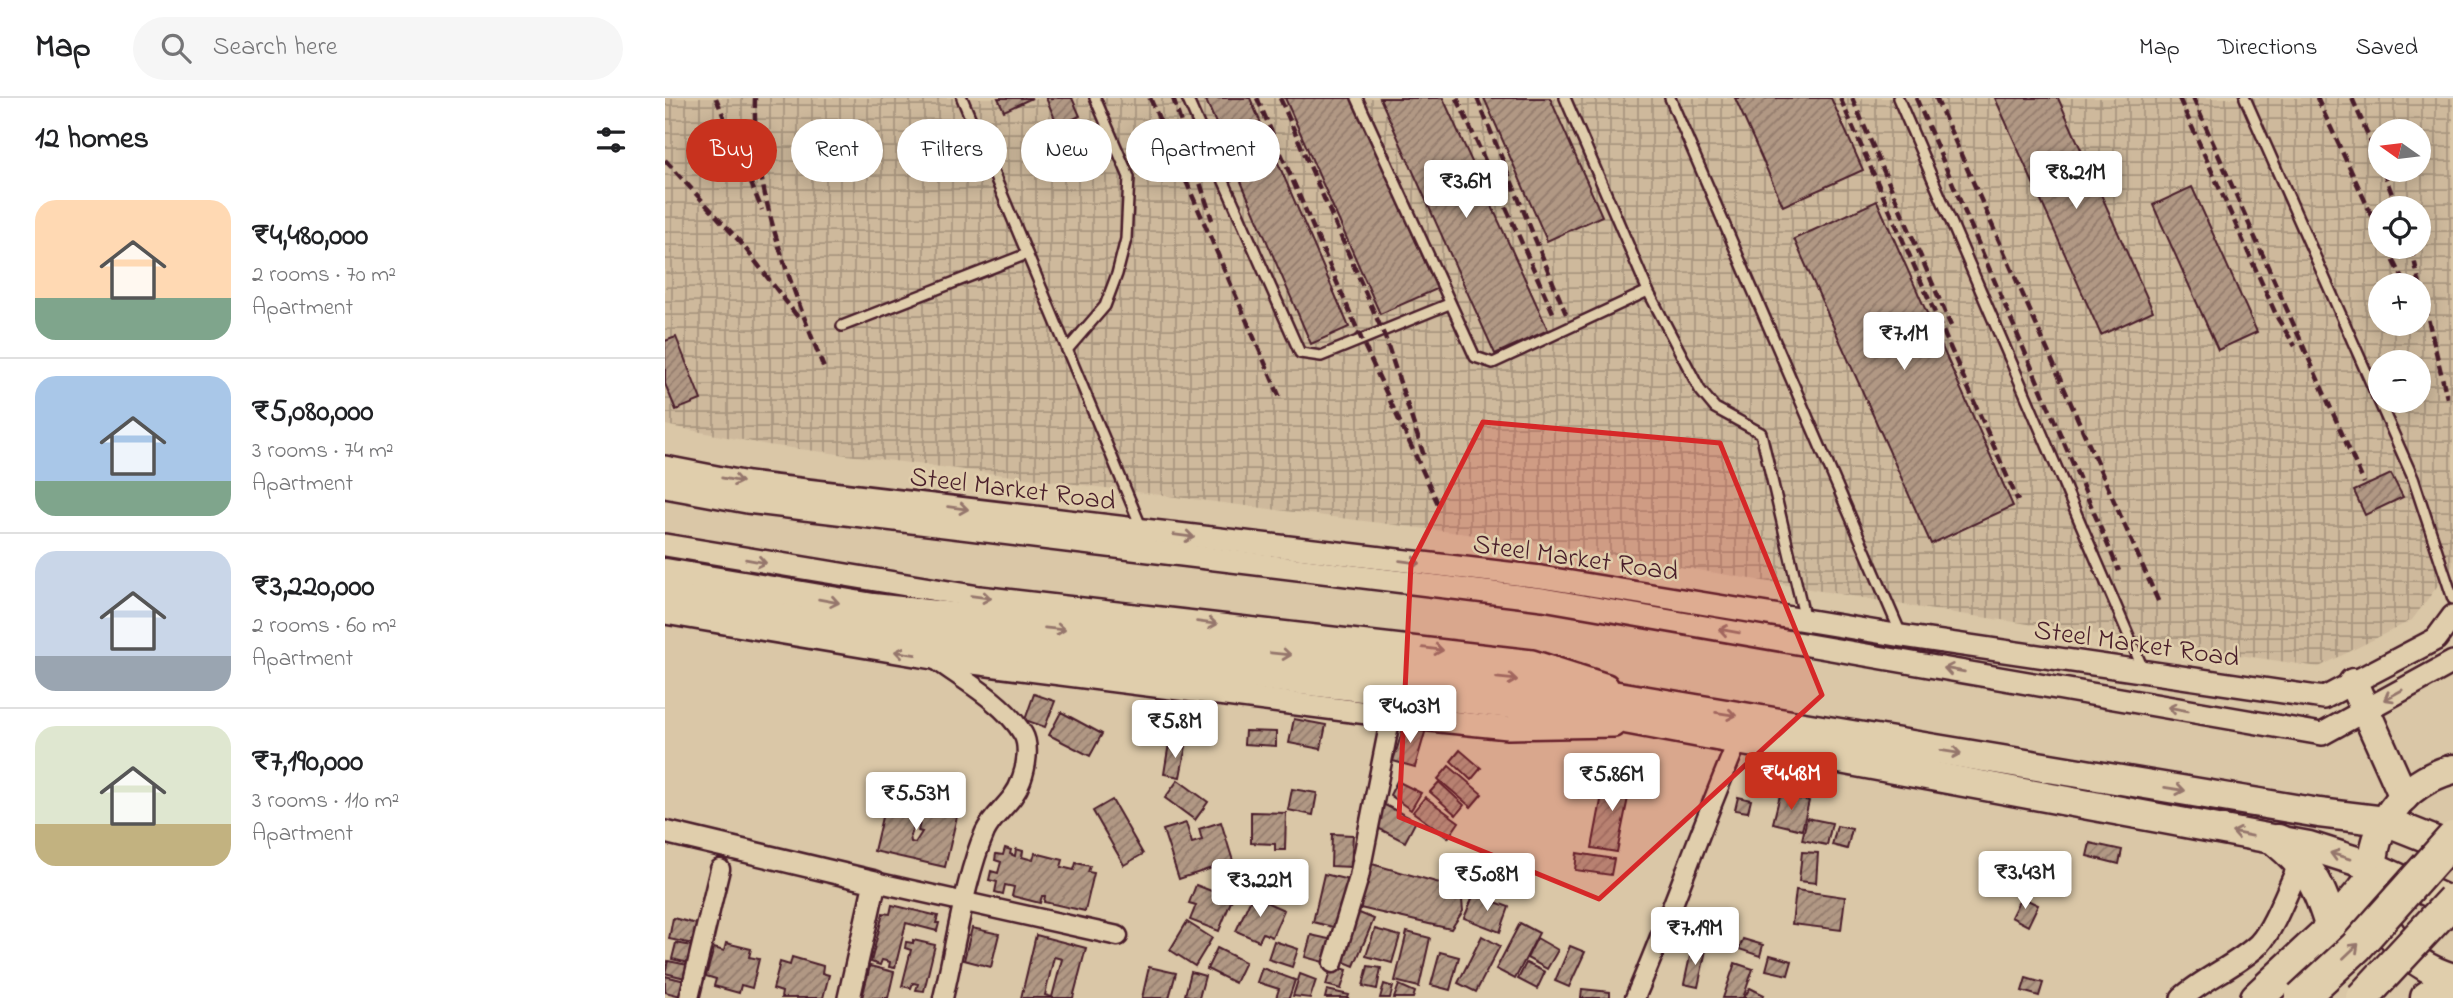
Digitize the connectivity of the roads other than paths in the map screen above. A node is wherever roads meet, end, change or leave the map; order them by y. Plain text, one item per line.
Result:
1 (962, 98) edge
2 (1095, 98) edge
3 (1187, 98) edge
4 (1357, 98) edge
5 (1565, 98) edge
6 (1670, 98) edge
7 (1898, 98) edge
8 (2245, 98) edge
9 (1027, 254) junction
10 (1648, 290) junction
11 (1449, 304) junction
12 (842, 326) dead end
13 (1067, 350) junction
14 (665, 467) edge
15 (665, 487) edge
16 (1143, 531) junction
17 (665, 545) edge
18 (1150, 551) junction
19 (665, 573) edge
20 (665, 597) edge
21 (2453, 599) edge
22 (665, 613) edge
23 (2453, 616) edge
24 (1806, 620) junction
25 (1902, 636) junction
26 (933, 658) junction
27 (2453, 662) edge
28 (2144, 672) junction
29 (2353, 683) junction
30 (2365, 710) junction
31 (1657, 714) junction
32 (1391, 716) junction
33 (1739, 738) junction
34 (2453, 769) edge
35 (2404, 797) junction
36 (2385, 821) junction
37 (665, 832) edge
38 (2453, 838) edge
39 (2453, 848) edge
40 (2290, 850) junction
41 (720, 869) dead end
42 (2372, 873) junction
43 (875, 882) junction
44 (966, 902) junction
45 (2453, 902) edge
46 (2332, 928) junction
47 (1118, 936) dead end
48 (1333, 963) dead end
49 (2453, 979) edge
50 (689, 998) edge
51 (849, 998) edge
52 (943, 998) edge
53 (1635, 998) edge
54 (2182, 998) edge
55 (2257, 998) edge
56 (2301, 998) edge
57 (2362, 998) edge
58 (2427, 998) edge

1 - 9 lane
2 - 13 lane
3 - 11 lane
4 - 11 lane
5 - 10 lane
6 - 25 lane
7 - 28 lane
8 - 21 lane
9 - 12 lane
9 - 13 lane
10 - 11 lane
10 - 24 lane
13 - 16 lane
14 -> 16 street, Steel Market Road
15 - 18 street, Steel Market Road
16 - 18 lane
16 -> 24 street, Steel Market Road
17 -> 31 street
30 -> 18 street, Steel Market Road
19 -> 31 highway
20 - 31 highway
26 -> 22 street
23 - 29 street, Steel Market Road
24 - 25 street, Steel Market Road
25 - 28 street, Steel Market Road
26 - 32 street
26 - 44 street
27 -> 30 street, Steel Market Road
28 - 29 street, Steel Market Road
29 - 30 highway
30 - 35 highway
31 - 32 street
31 - 33 highway
31 -> 36 highway
32 - 48 street
40 -> 33 highway
33 - 53 street
34 - 35 highway
35 - 36 highway
36 - 39 highway
36 - 42 highway
37 - 43 street
56 -> 38 highway, bridge
42 -> 40 highway
40 - 46 highway
40 - 54 street
41 - 50 street
42 - 45 highway
42 - 46 highway
42 - 49 highway
43 - 44 street
43 - 51 street
44 - 47 street
44 - 52 street
45 - 57 highway, bridge
46 - 55 highway
49 - 58 highway

